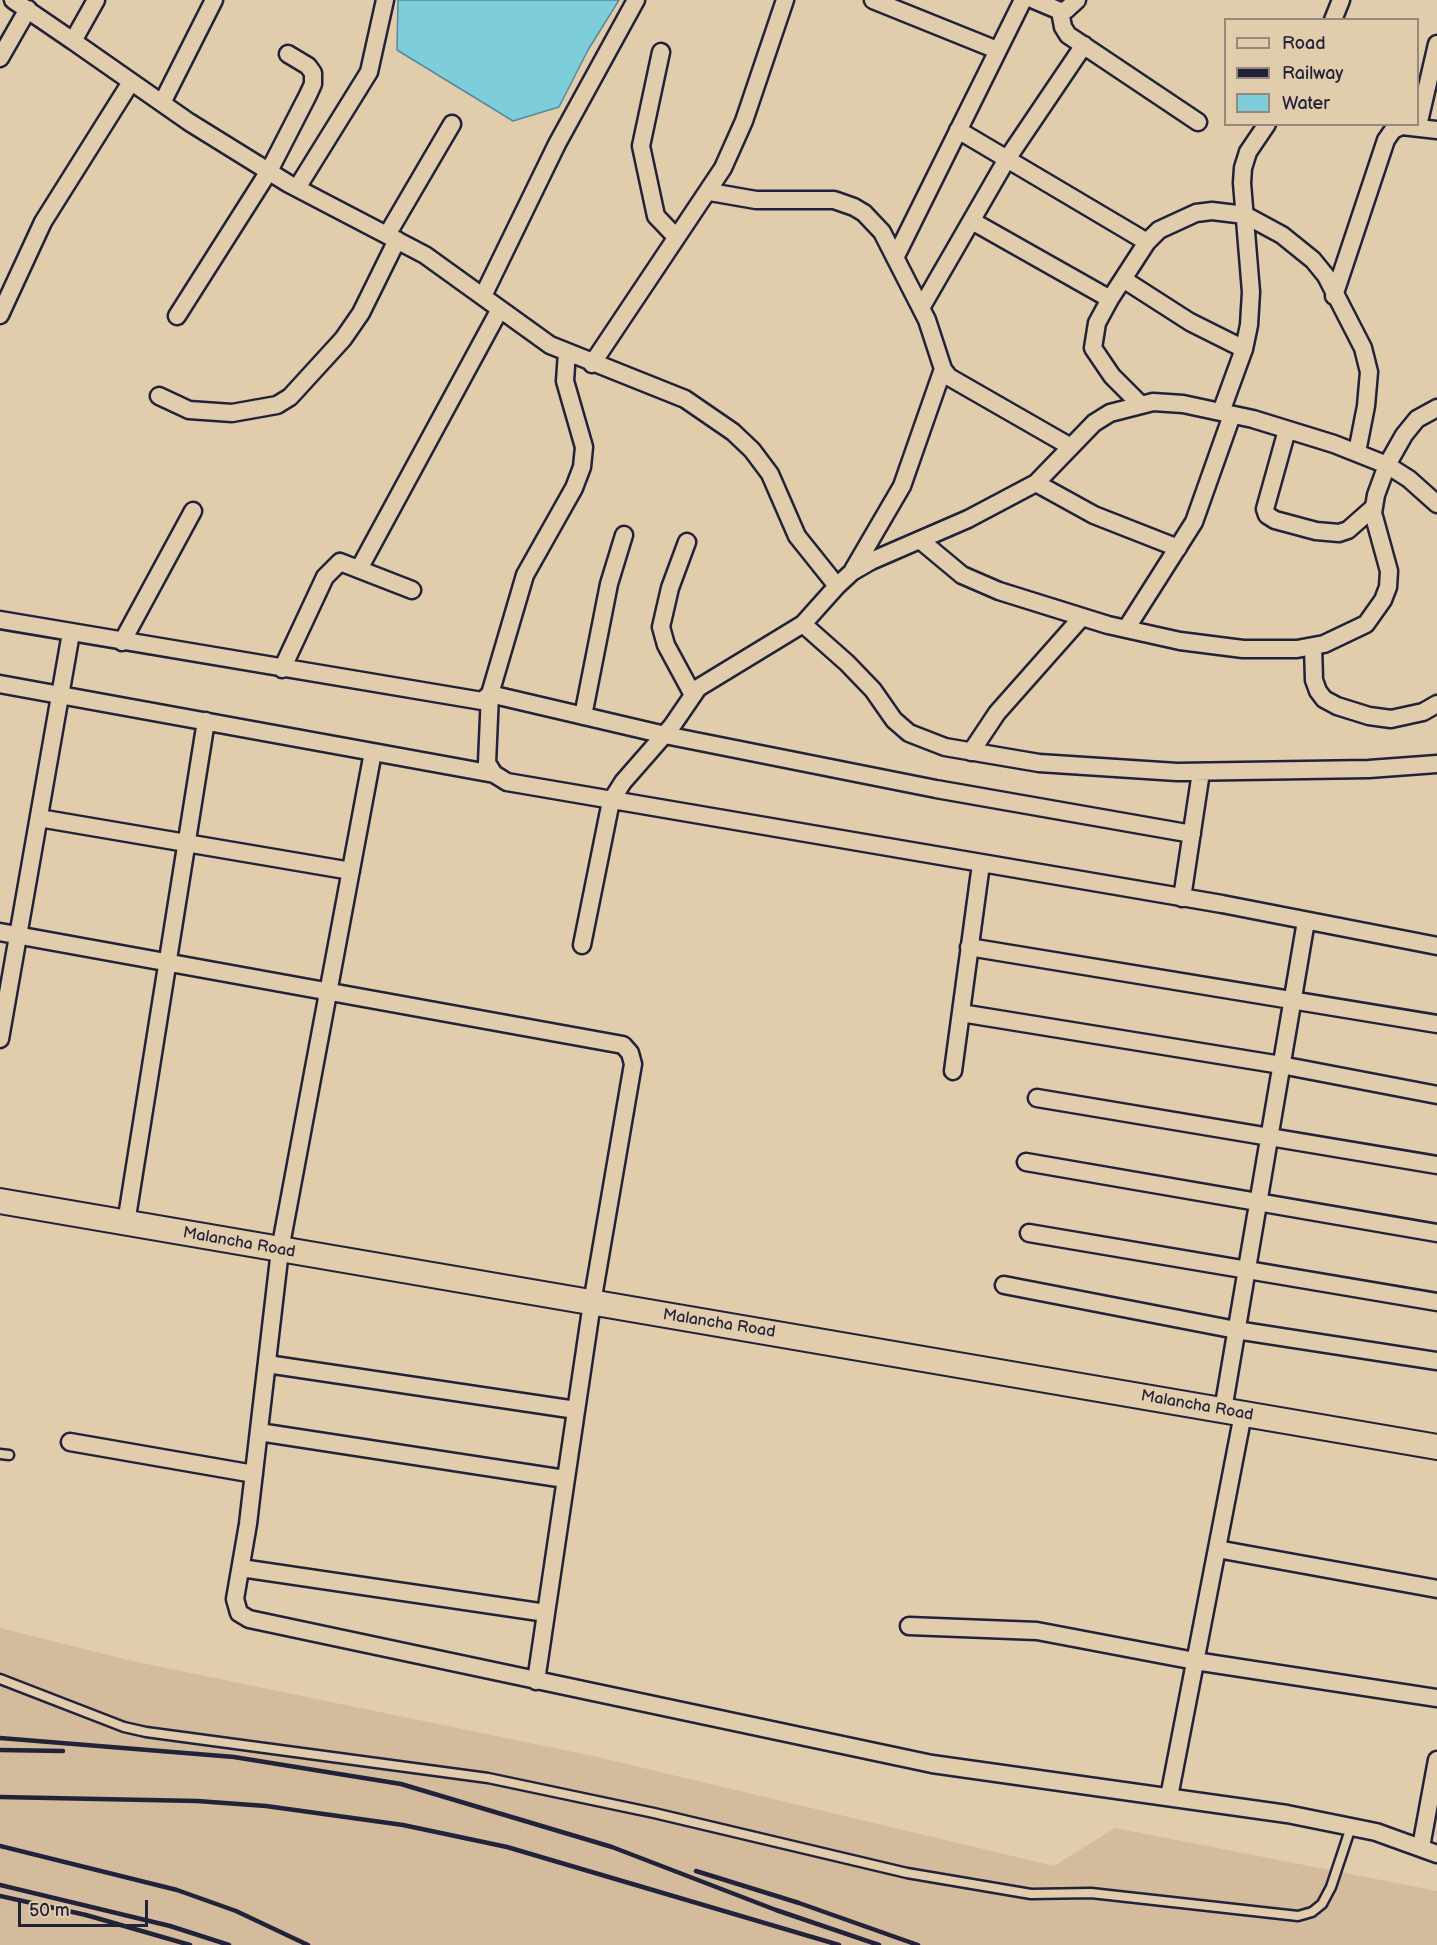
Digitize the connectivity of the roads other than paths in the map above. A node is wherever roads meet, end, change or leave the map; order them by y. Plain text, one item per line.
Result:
1 (13, 0) edge
2 (96, 0) edge
3 (214, 0) edge
4 (385, 0) edge
5 (636, 0) edge
6 (785, 0) edge
7 (873, 0) edge
8 (1023, 0) edge
9 (1034, 0) edge
10 (1077, 0) edge
11 (1341, 0) edge
12 (28, 9) junction
13 (1060, 11) junction
14 (1334, 18) edge
15 (73, 41) junction
16 (1437, 44) edge
17 (1084, 45) junction
18 (997, 50) junction
19 (661, 52) dead end
20 (288, 54) dead end
21 (0, 58) edge
22 (131, 82) junction
23 (162, 103) junction
24 (1198, 122) dead end
25 (1419, 122) edge
26 (452, 124) dead end
27 (1266, 126) edge
28 (1418, 126) joint
29 (958, 130) junction
30 (1437, 130) edge
31 (1007, 159) junction
32 (269, 171) junction
33 (297, 188) junction
34 (710, 192) junction
35 (1245, 215) junction
36 (972, 221) junction
37 (392, 237) junction
38 (676, 237) junction
39 (1147, 243) junction
40 (895, 258) junction
41 (1123, 279) junction
42 (483, 296) junction
43 (1334, 296) junction
44 (1110, 299) junction
45 (921, 308) junction
46 (500, 309) junction
47 (0, 315) edge
48 (177, 316) dead end
49 (1244, 349) junction
50 (567, 352) junction
51 (592, 364) junction
52 (943, 369) junction
53 (159, 396) dead end
54 (1140, 404) junction
55 (1437, 408) edge
56 (1226, 413) junction
57 (1287, 430) junction
58 (1071, 447) junction
59 (1357, 453) junction
60 (1387, 465) junction
61 (1036, 483) junction
62 (1437, 504) edge
63 (1374, 507) junction
64 (192, 511) dead end
65 (624, 535) dead end
66 (920, 540) junction
67 (687, 542) dead end
68 (1178, 548) junction
69 (359, 569) junction
70 (852, 572) junction
71 (837, 586) junction
72 (412, 590) dead end
73 (1082, 617) junction
74 (0, 620) edge
75 (803, 624) junction
76 (1126, 629) junction
77 (71, 633) junction
78 (122, 642) junction
79 (1312, 646) junction
80 (282, 669) junction
81 (0, 684) edge
82 (60, 694) junction
83 (490, 694) junction
84 (693, 695) junction
85 (1437, 704) edge
86 (583, 716) junction
87 (206, 721) junction
88 (665, 735) junction
89 (373, 752) junction
90 (971, 752) junction
91 (1437, 764) edge
92 (1202, 772) junction
93 (494, 774) junction
94 (611, 801) junction
95 (39, 818) junction
96 (1192, 834) junction
97 (186, 844) junction
98 (981, 864) junction
99 (351, 871) junction
100 (1182, 898) junction
101 (1306, 921) junction
102 (0, 932) edge
103 (18, 935) junction
104 (582, 945) dead end
105 (1437, 946) edge
106 (969, 947) junction
107 (167, 964) junction
108 (328, 993) junction
109 (1292, 1000) junction
110 (960, 1013) junction
111 (1437, 1024) edge
112 (0, 1039) edge
113 (1281, 1065) junction
114 (953, 1071) dead end
115 (1437, 1095) edge
116 (1037, 1098) dead end
117 (1269, 1137) junction
118 (1026, 1162) dead end
119 (1437, 1165) edge
120 (1258, 1200) junction
121 (0, 1201) edge
122 (126, 1223) junction
123 (1029, 1233) dead end
124 (1437, 1233) edge
125 (280, 1250) junction
126 (1246, 1271) junction
127 (1004, 1285) dead end
128 (1437, 1302) edge
129 (592, 1303) junction
130 (1236, 1330) junction
131 (1437, 1361) edge
132 (267, 1364) junction
133 (576, 1410) junction
134 (1233, 1412) junction
135 (259, 1432) junction
136 (70, 1442) dead end
137 (1437, 1447) edge
138 (254, 1474) junction
139 (565, 1479) junction
140 (1217, 1549) junction
141 (241, 1568) junction
142 (1437, 1589) edge
143 (546, 1613) junction
144 (909, 1626) dead end
145 (1195, 1662) junction
146 (0, 1679) edge
147 (536, 1681) junction
148 (1437, 1698) edge
149 (1437, 1760) edge
150 (1169, 1797) junction
151 (1433, 1799) edge
152 (1351, 1827) junction
153 (1421, 1847) junction
154 (1437, 1854) edge

1 - 12 street
2 - 15 street
3 - 23 street
4 - 33 street
5 - 42 street
6 - 34 street
7 - 18 street
8 - 18 street
9 - 13 street
10 - 13 street
11 - 14 street
12 - 15 street
12 - 21 street
13 - 17 street
15 - 22 street
16 - 25 street
17 - 24 street
17 - 31 street
18 - 29 street
19 - 38 street
20 - 32 street
22 - 23 street
22 - 47 street
23 - 32 street
26 - 37 street
27 - 35 street
28 - 30 street
28 - 43 street
29 - 31 street
29 - 40 street
31 - 36 street
31 - 39 street
32 - 33 street
32 - 48 street
33 - 37 street
34 - 38 street
34 - 40 street
35 - 39 street
35 - 43 street
35 - 49 street
36 - 44 street
36 - 45 street
37 - 42 street
37 - 53 street
38 - 51 street
39 - 41 street
40 - 45 street
41 - 44 street
41 - 49 street
42 - 46 street
43 - 59 street
44 - 54 street
45 - 52 street
46 - 50 street
46 - 69 street
49 - 56 street
50 - 51 street
50 - 83 street
51 - 71 street
52 - 58 street
52 - 70 street
54 - 56 street
54 - 58 street
55 - 60 street
56 - 57 street
56 - 68 street
57 - 59 street
57 - 63 street
58 - 61 street
59 - 60 street
60 - 62 street
60 - 63 street
61 - 66 street
61 - 68 street
63 - 79 street
64 - 78 street
65 - 86 street
66 - 70 street
66 - 73 street
67 - 84 street
68 - 76 street
69 - 72 street
69 - 80 street
70 - 71 street
71 - 75 street
73 - 76 street
73 - 90 street
74 - 77 street
75 - 84 street
75 - 90 street
76 - 79 street
77 - 78 street
77 - 82 street
78 - 80 street
79 - 85 street
80 - 83 street
81 - 82 street
82 - 87 street
82 - 95 street
83 - 86 street
83 - 93 street
84 - 88 street
86 - 88 street
87 - 89 street
87 - 97 street
88 - 94 street
88 - 96 street
89 - 93 street
89 - 99 street
90 - 92 street
91 - 92 street
92 - 96 street
93 - 94 street
94 - 98 street
94 - 104 street
95 - 97 street
95 - 103 street
96 - 100 street
97 - 99 street
97 - 107 street
98 - 100 street
98 - 106 street
99 - 108 street
100 - 101 street
101 - 105 street
101 - 109 street
102 - 103 street
103 - 107 street
103 - 112 street
106 - 109 street
106 - 110 street
107 - 108 street
107 - 122 street
108 - 125 street
108 - 129 street
109 - 111 street
109 - 113 street
110 - 113 street
110 - 114 street
113 - 115 street
113 - 117 street
116 - 117 street
117 - 119 street
117 - 120 street
118 - 120 street
120 - 124 street
120 - 126 street
121 - 122 main road, Malancha Road
122 - 125 main road, Malancha Road
123 - 126 street
125 - 129 main road, Malancha Road
125 - 132 street
126 - 128 street
126 - 130 street
127 - 130 street
129 - 133 street
129 - 134 main road, Malancha Road
130 - 131 street
130 - 134 street
132 - 133 street
132 - 135 street
133 - 139 street
134 - 137 main road, Malancha Road
134 - 140 street
135 - 138 street
135 - 139 street
136 - 138 street
138 - 141 street
139 - 143 street
140 - 142 street
140 - 145 street
141 - 143 street
141 - 147 street
143 - 147 street
144 - 145 street
145 - 148 street
145 - 150 street
146 - 152 lane
147 - 150 street
149 - 151 street
150 - 152 street
151 - 153 street
152 - 153 street
153 - 154 street

